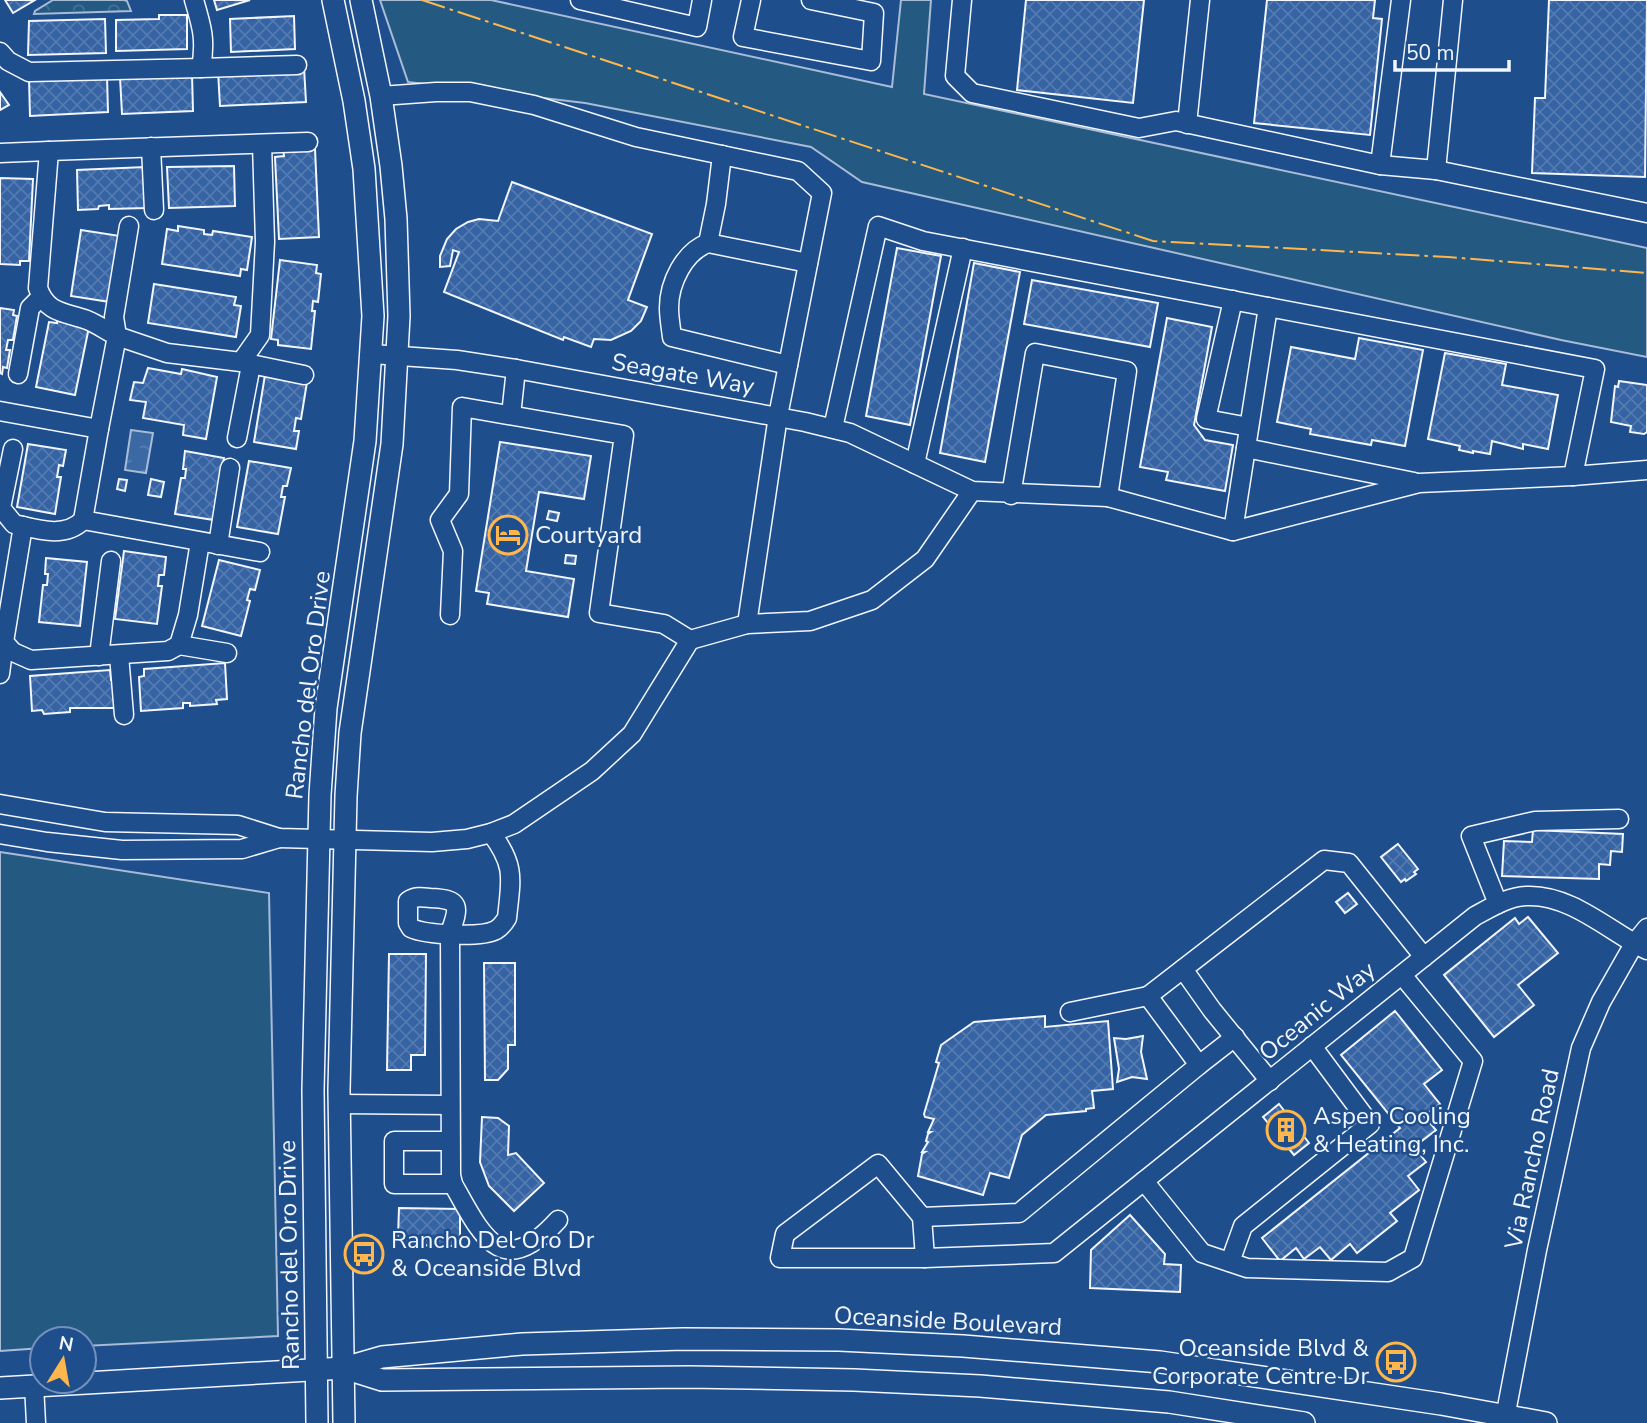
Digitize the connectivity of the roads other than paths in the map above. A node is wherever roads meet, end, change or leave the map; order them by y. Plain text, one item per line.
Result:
1 (194, 0) edge
2 (333, 0) edge
3 (361, 0) edge
4 (580, 0) edge
5 (702, 0) edge
6 (751, 0) edge
7 (811, 0) edge
8 (962, 0) edge
9 (1200, 0) edge
10 (1401, 0) edge
11 (1453, 0) edge
12 (875, 7) edge
13 (0, 52) edge
14 (297, 65) dead end
15 (201, 68) junction
16 (381, 96) junction
17 (1187, 124) junction
18 (309, 142) dead end
19 (262, 144) junction
20 (151, 147) junction
21 (49, 151) junction
22 (0, 153) edge
23 (722, 155) junction
24 (1380, 165) junction
25 (1436, 170) junction
26 (154, 209) dead end
27 (1647, 213) edge
28 (129, 226) dead end
29 (708, 243) junction
30 (963, 248) junction
31 (808, 263) junction
32 (41, 297) junction
33 (1233, 300) junction
34 (1268, 307) junction
35 (117, 336) junction
36 (372, 354) junction
37 (398, 355) junction
38 (246, 364) junction
39 (788, 365) junction
40 (516, 369) junction
41 (18, 374) dead end
42 (304, 375) dead end
43 (0, 411) edge
44 (511, 415) junction
45 (778, 416) junction
46 (1249, 427) junction
47 (833, 428) junction
48 (99, 429) junction
49 (237, 438) dead end
50 (1246, 448) junction
51 (13, 449) dead end
52 (915, 464) junction
53 (230, 468) dead end
54 (1647, 470) edge
55 (1573, 476) junction
56 (1419, 483) junction
57 (972, 491) junction
58 (1011, 495) junction
59 (1108, 498) junction
60 (83, 520) junction
61 (23, 526) junction
62 (1233, 531) junction
63 (209, 544) junction
64 (260, 552) dead end
65 (111, 561) dead end
66 (450, 615) dead end
67 (747, 624) junction
68 (4, 630) edge
69 (690, 640) junction
70 (179, 645) junction
71 (227, 653) dead end
72 (119, 654) junction
73 (99, 656) junction
74 (0, 674) edge
75 (124, 715) dead end
76 (0, 804) edge
77 (1619, 819) dead end
78 (491, 833) junction
79 (0, 834) edge
80 (279, 838) junction
81 (318, 840) junction
82 (345, 841) junction
83 (1498, 904) junction
84 (1647, 928) edge
85 (1641, 947) edge
86 (1424, 957) junction
87 (1183, 969) junction
88 (1402, 975) junction
89 (1148, 996) junction
90 (1069, 1012) dead end
91 (1235, 1037) junction
92 (1312, 1046) junction
93 (1199, 1065) junction
94 (1270, 1081) junction
95 (340, 1104) junction
96 (450, 1105) junction
97 (450, 1141) junction
98 (1144, 1181) junction
99 (453, 1184) junction
100 (922, 1217) junction
101 (558, 1220) dead end
102 (925, 1258) junction
103 (1230, 1262) junction
104 (318, 1368) junction
105 (344, 1368) junction
106 (98, 1381) edge
107 (28, 1386) edge
108 (0, 1388) edge
109 (35, 1395) edge
110 (1505, 1419) edge
111 (36, 1423) edge
112 (317, 1423) edge
113 (344, 1423) edge
114 (1304, 1423) edge
115 (1546, 1423) edge

1 - 15 street
2 - 36 main road, Rancho del Oro Drive
3 - 16 main road, Rancho del Oro Drive
4 - 5 street
6 - 12 street
7 - 12 street
8 - 17 street
9 - 17 street
10 - 24 street
11 - 25 street
13 - 15 street
14 - 15 street
16 - 23 street
16 - 37 main road, Rancho del Oro Drive
17 - 24 street
18 - 19 street
19 - 20 street
19 - 38 street
20 - 21 street
20 - 26 street
21 - 22 street
21 - 32 street
23 - 29 street
23 - 31 street
24 - 25 street
25 - 27 street
28 - 35 street
29 - 31 street
29 - 39 street
30 - 33 street
30 - 47 street
30 - 52 street
31 - 39 street
32 - 35 street
32 - 41 street
33 - 34 street
33 - 46 street
34 - 46 street
34 - 55 street
35 - 38 street
35 - 48 street
36 - 37 street, Seagate Way
36 - 81 main road, Rancho del Oro Drive
37 - 40 street, Seagate Way
37 - 82 main road, Rancho del Oro Drive
38 - 42 street
38 - 49 street
39 - 45 street
40 - 44 street
40 - 45 street, Seagate Way
43 - 48 street
44 - 66 street
44 - 69 street
45 - 47 street, Seagate Way
45 - 67 street
46 - 50 street
47 - 52 street, Seagate Way
48 - 60 street
50 - 56 street
50 - 62 street
51 - 61 street
52 - 57 street, Seagate Way
53 - 63 street
54 - 55 street
55 - 56 street
56 - 62 street
57 - 58 street, Seagate Way
57 - 67 street
58 - 59 street, Seagate Way
58 - 59 street
59 - 62 street, Seagate Way
60 - 61 street
60 - 63 street
61 - 68 street
63 - 64 street
63 - 70 street
65 - 73 street
67 - 69 street
68 - 73 street
68 - 74 street
69 - 78 street
70 - 71 street
70 - 72 street
72 - 73 street
72 - 75 street
76 - 80 street
77 - 83 street
78 - 82 street
78 - 96 street
79 - 80 street
80 - 81 street
81 - 82 street
81 - 104 main road, Rancho del Oro Drive
82 - 95 main road, Rancho del Oro Drive
83 - 85 street, Oceanic Way
83 - 86 street, Oceanic Way
84 - 85 street, Via Rancho Road
85 - 110 street, Via Rancho Road
86 - 87 street
86 - 88 street, Oceanic Way
87 - 89 street
87 - 91 street
88 - 92 street, Oceanic Way
88 - 103 street
89 - 90 street
89 - 93 street
91 - 93 street
91 - 94 street
92 - 94 street, Oceanic Way
92 - 103 street
93 - 100 street
94 - 98 street, Oceanic Way
95 - 96 street
95 - 105 main road, Rancho del Oro Drive
96 - 97 street
97 - 99 street
97 - 99 street
98 - 102 street, Oceanic Way
98 - 103 street
99 - 101 street
100 - 102 street
100 - 102 street
104 - 105 main road, Oceanside Boulevard
104 - 106 main road, Oceanside Boulevard
104 - 112 main road, Rancho del Oro Drive
105 - 110 main road, Oceanside Boulevard
105 - 113 main road, Rancho del Oro Drive
105 - 114 main road, Oceanside Boulevard
107 - 108 main road, Oceanside Boulevard
109 - 111 street
110 - 115 main road, Oceanside Boulevard

